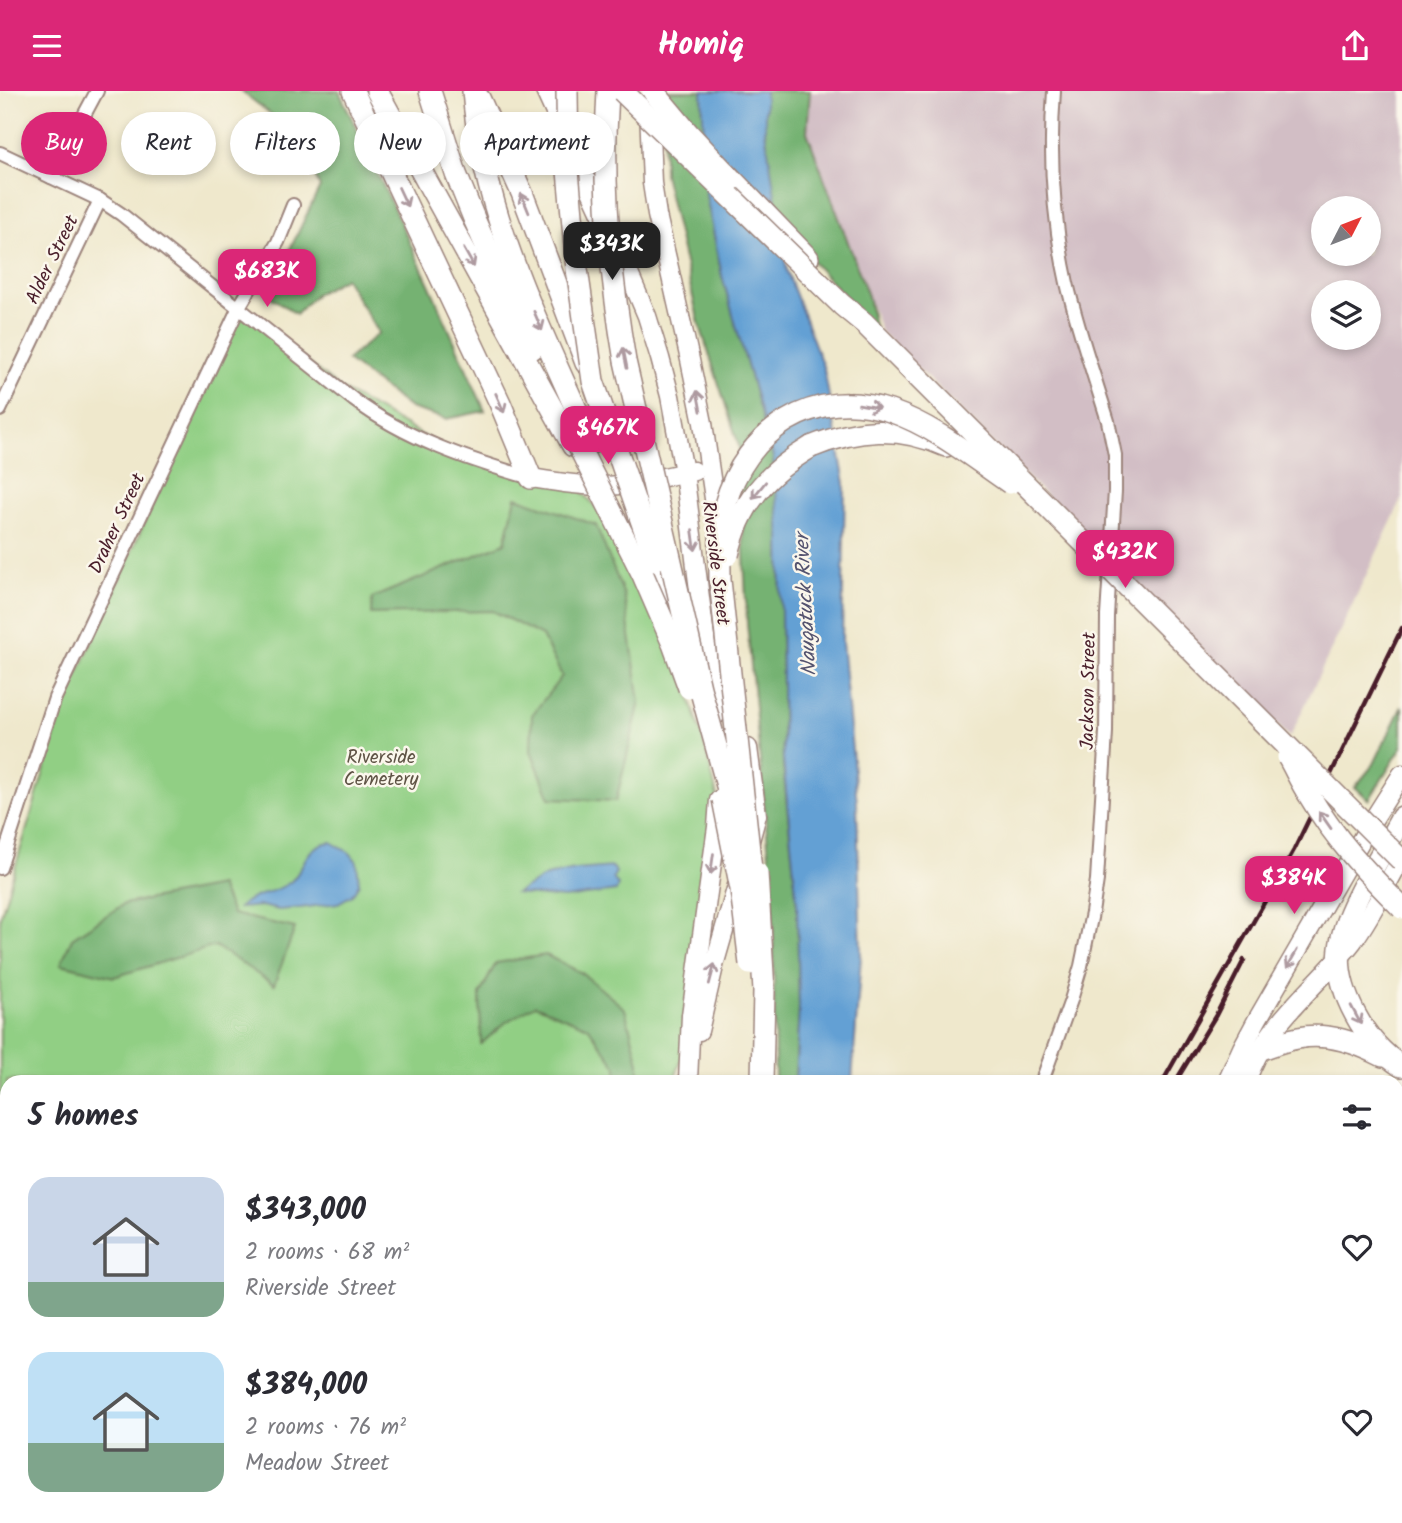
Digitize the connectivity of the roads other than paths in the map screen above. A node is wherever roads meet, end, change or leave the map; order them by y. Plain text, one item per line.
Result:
1 (97, 91) edge
2 (354, 91) edge
3 (377, 91) edge
4 (430, 91) edge
5 (475, 91) edge
6 (545, 91) edge
7 (567, 91) edge
8 (608, 91) edge
9 (624, 91) edge
10 (652, 91) edge
11 (1054, 91) edge
12 (0, 153) edge
13 (51, 177) junction
14 (100, 200) junction
15 (293, 205) dead end
16 (239, 307) junction
17 (864, 323) junction
18 (593, 381) junction
19 (0, 410) edge
20 (580, 445) junction
21 (710, 469) junction
22 (684, 473) junction
23 (531, 478) junction
24 (1053, 511) junction
25 (700, 688) junction
26 (1276, 734) junction
27 (1402, 774) edge
28 (1353, 811) junction
29 (1402, 817) edge
30 (1402, 843) edge
31 (1402, 859) edge
32 (0, 868) edge
33 (753, 888) junction
34 (1402, 908) edge
35 (1339, 957) junction
36 (1261, 1049) junction
37 (1401, 1066) edge
38 (688, 1073) edge
39 (759, 1075) edge
40 (759, 1075) edge
41 (759, 1075) edge
42 (1044, 1075) edge
43 (1230, 1075) edge
44 (1249, 1075) edge

1 - 13 street
2 -> 23 highway
3 -> 20 highway
4 - 20 highway
18 -> 5 highway, bridge
5 -> 20 highway
6 - 22 street, Riverside Street
7 - 18 highway, bridge
25 -> 8 highway, bridge
9 - 17 highway, bridge
10 - 17 highway, bridge
21 -> 10 street, Riverside Street
11 - 42 street, Jackson Street
12 - 13 street
13 - 14 street
14 - 16 street
14 - 19 street, Alder Street
15 - 16 street, Draher Street
16 - 23 street
16 - 32 street, Draher Street
17 - 24 highway, bridge
18 - 25 highway, bridge
20 - 39 highway, bridge
21 - 22 street
38 -> 21 street, Riverside Street
22 - 23 street
22 -> 38 street, Riverside Street
24 - 26 highway, bridge
24 - 31 highway, bridge
33 -> 24 highway, bridge
24 -> 40 highway, bridge
25 - 33 highway, bridge
26 - 28 highway, bridge
34 -> 26 highway, bridge
27 -> 43 street
28 - 30 highway, bridge
28 - 31 highway, bridge
29 - 35 highway
31 - 35 street
33 - 41 highway, bridge
35 - 36 street
35 -> 37 highway
36 - 37 highway
36 - 44 street

